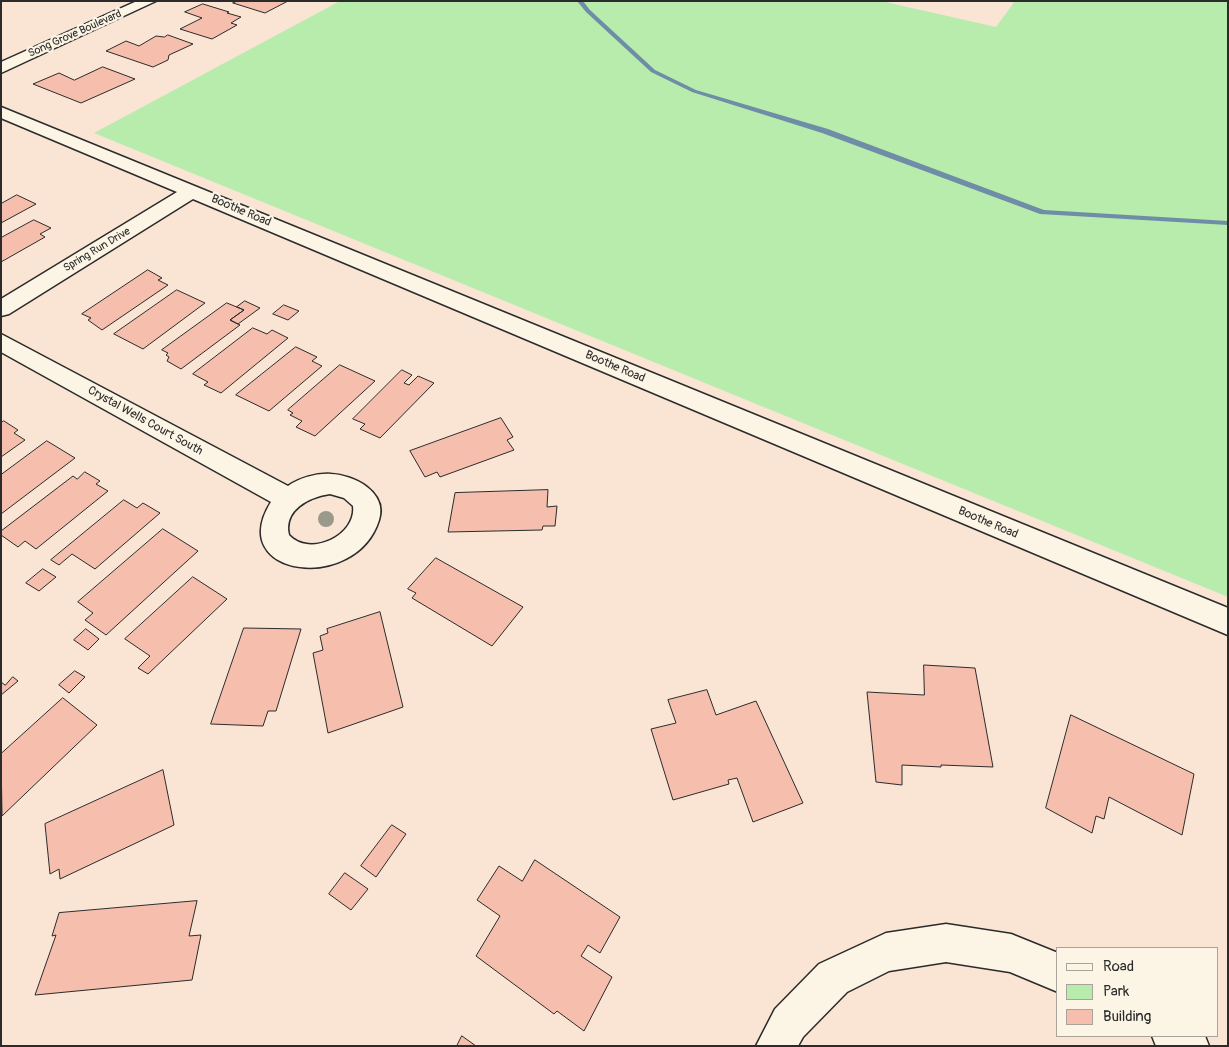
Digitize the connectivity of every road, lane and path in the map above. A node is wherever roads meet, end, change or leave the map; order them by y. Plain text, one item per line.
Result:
1 (127, 1) edge
2 (149, 1) edge
3 (1, 56) edge
4 (1, 68) edge
5 (1, 112) edge
6 (193, 191) junction
7 (1, 309) edge
8 (1, 342) edge
9 (289, 500) dead end
10 (1228, 622) edge
11 (1056, 972) edge
12 (1174, 1037) edge
13 (776, 1046) edge
14 (1189, 1046) edge

1 - 3 street, Song Grove Boulevard
2 - 4 street, Song Grove Boulevard
5 - 6 street, Boothe Road
6 - 7 street, Spring Run Drive
6 - 10 street, Boothe Road
8 - 9 street, Crystal Wells Court South
11 - 13 street
12 - 14 street

